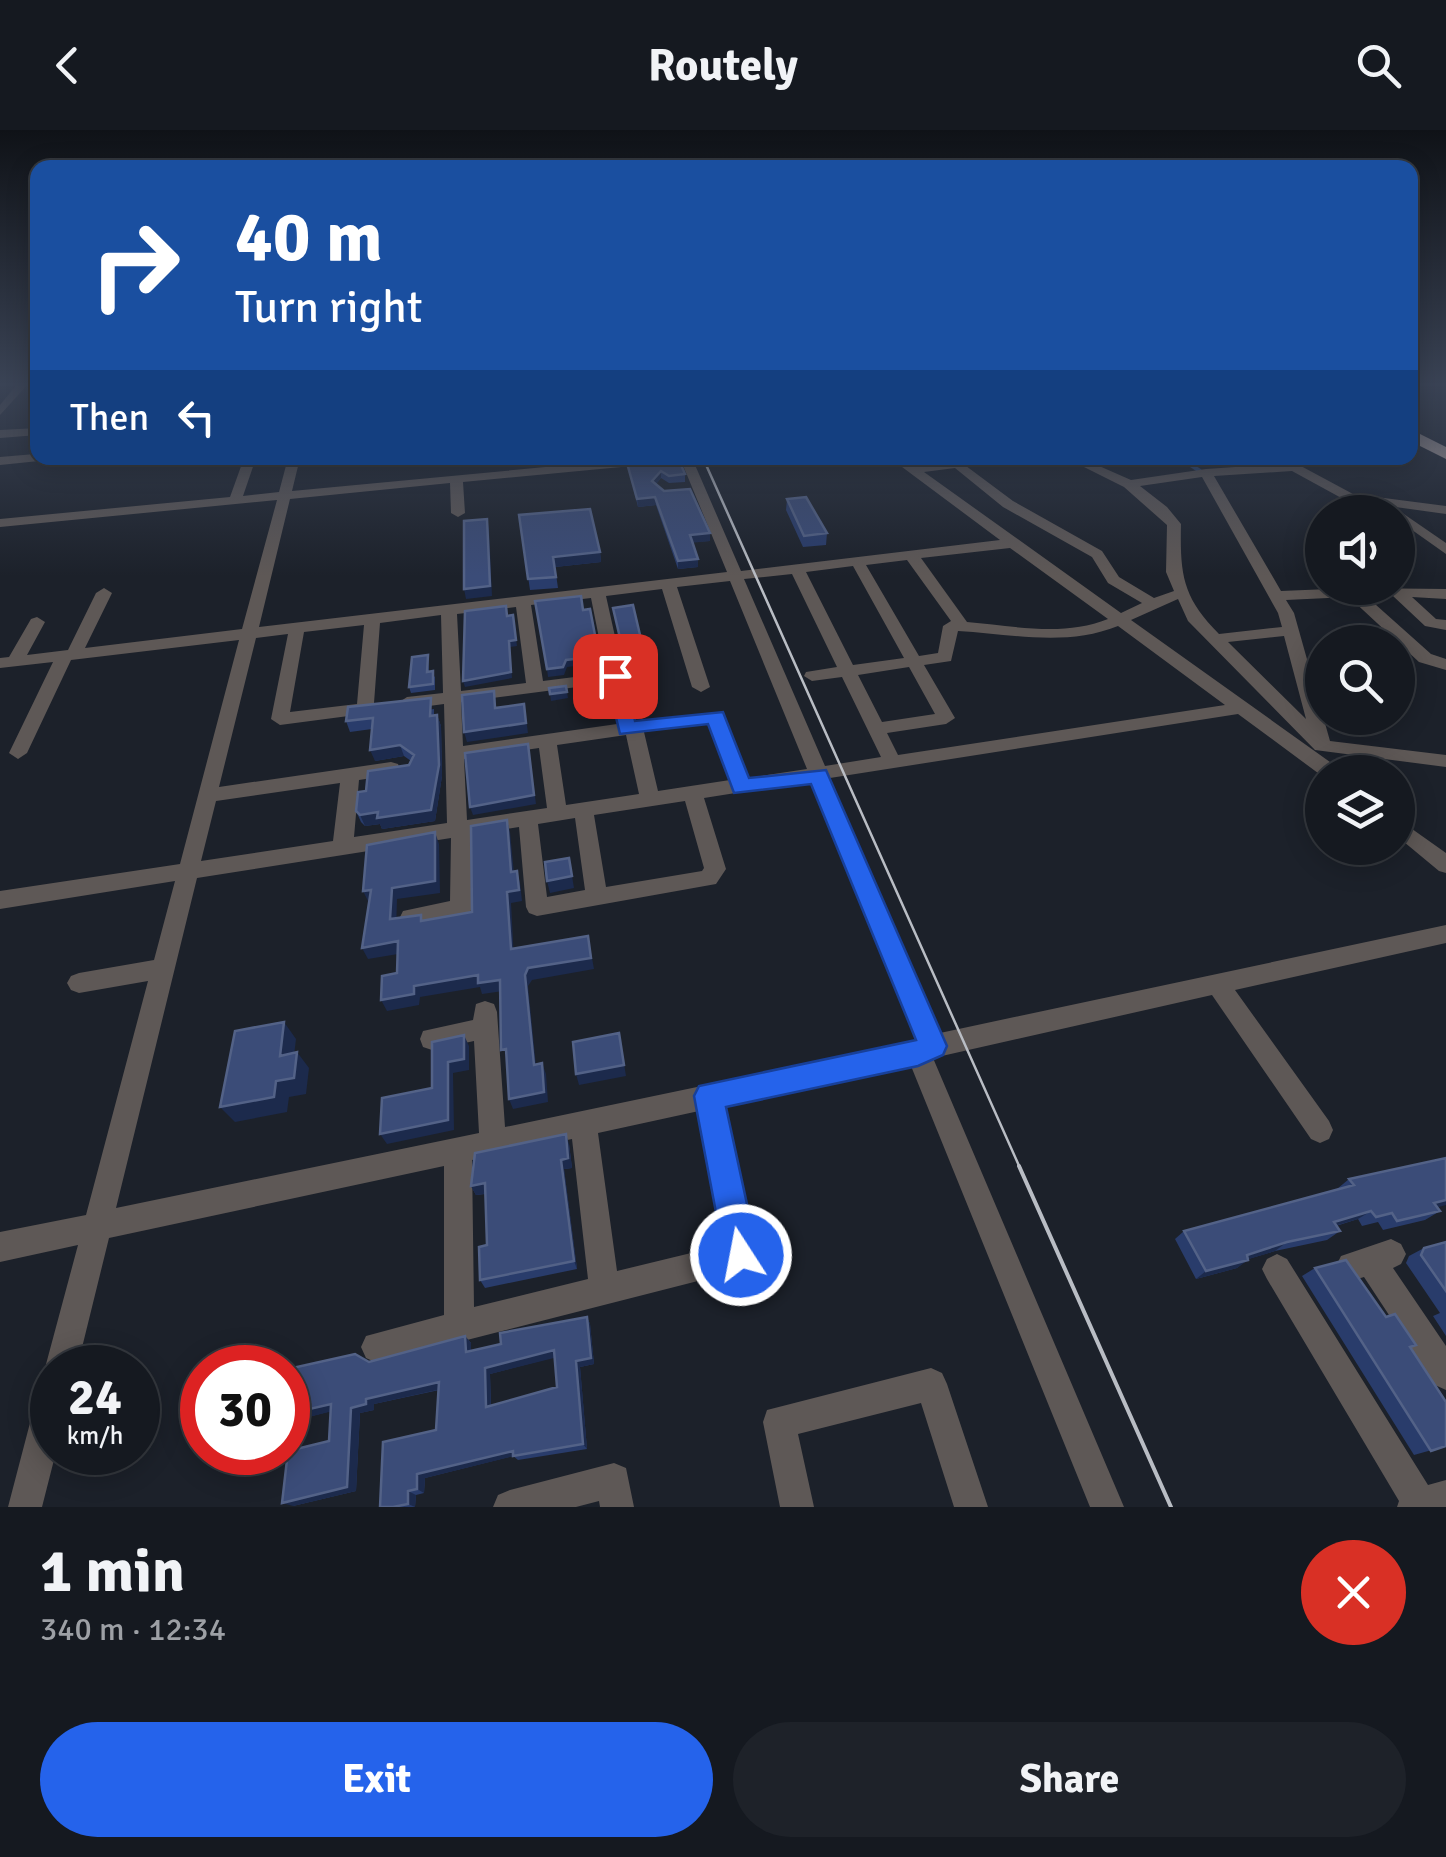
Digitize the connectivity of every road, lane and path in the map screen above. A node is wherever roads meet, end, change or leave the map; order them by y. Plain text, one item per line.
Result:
1 (30, 458) edge
2 (0, 461) edge
3 (248, 465) edge
4 (292, 465) edge
5 (601, 465) edge
6 (689, 465) edge
7 (906, 465) edge
8 (950, 465) edge
9 (959, 465) edge
10 (1087, 465) edge
11 (1294, 465) edge
12 (1298, 467) junction
13 (913, 470) junction
14 (1206, 473) junction
15 (456, 479) junction
16 (1129, 484) junction
17 (699, 488) junction
18 (681, 490) edge
19 (1347, 495) edge
20 (283, 496) junction
21 (235, 500) junction
22 (1415, 510) edge
23 (1446, 510) edge
24 (458, 514) dead end
25 (0, 524) edge
26 (1415, 525) edge
27 (1064, 534) junction
28 (1013, 543) junction
29 (1446, 550) edge
30 (1029, 554) junction
31 (912, 555) junction
32 (857, 562) junction
33 (798, 569) junction
34 (736, 576) junction
35 (668, 584) junction
36 (598, 592) junction
37 (1183, 592) junction
38 (1415, 593) edge
39 (104, 594) dead end
40 (1305, 594) edge
41 (1446, 594) edge
42 (1276, 596) junction
43 (522, 601) junction
44 (1149, 601) junction
45 (1366, 605) edge
46 (1411, 605) edge
47 (449, 610) junction
48 (373, 618) junction
49 (1121, 621) junction
50 (37, 622) dead end
51 (1446, 625) edge
52 (962, 626) junction
53 (297, 627) junction
54 (1290, 630) junction
55 (248, 633) junction
56 (1215, 639) junction
57 (70, 654) junction
58 (8, 662) edge
59 (918, 662) junction
60 (1446, 665) edge
61 (848, 672) junction
62 (615, 676) junction
63 (812, 676) dead end
64 (535, 687) junction
65 (702, 687) dead end
66 (451, 698) junction
67 (365, 708) junction
68 (1242, 708) junction
69 (631, 728) junction
70 (876, 729) junction
71 (547, 740) junction
72 (1322, 746) junction
73 (18, 752) dead end
74 (454, 754) junction
75 (1307, 755) edge
76 (1325, 755) edge
77 (1446, 761) edge
78 (893, 763) junction
79 (405, 767) edge
80 (350, 775) junction
81 (818, 775) junction
82 (742, 787) junction
83 (693, 795) junction
84 (205, 796) junction
85 (651, 802) junction
86 (584, 812) junction
87 (558, 816) junction
88 (528, 821) junction
89 (459, 831) junction
90 (1415, 840) edge
91 (343, 848) junction
92 (1446, 865) edge
93 (186, 872) junction
94 (597, 897) junction
95 (0, 900) edge
96 (411, 917) edge
97 (1446, 934) edge
98 (161, 970) junction
99 (79, 983) dead end
100 (1219, 986) junction
101 (432, 1038) edge
102 (926, 1049) junction
103 (709, 1096) junction
104 (583, 1122) junction
105 (1320, 1130) dead end
106 (493, 1142) junction
107 (458, 1149) junction
108 (98, 1224) junction
109 (0, 1247) edge
110 (1371, 1260) dead end
111 (1277, 1269) dead end
112 (604, 1290) junction
113 (459, 1326) junction
114 (67, 1345) edge
115 (377, 1348) dead end
116 (1446, 1374) edge
117 (33, 1475) edge
118 (1426, 1504) edge
119 (25, 1507) edge
120 (510, 1507) edge
121 (617, 1507) edge
122 (797, 1507) edge
123 (972, 1507) edge
124 (1107, 1507) edge

1 - 2 street
3 - 21 street
4 - 20 street
5 - 15 street
6 - 17 street
7 - 13 street
8 - 13 street
9 - 27 street
10 - 16 street
11 - 12 street
12 - 14 street
12 - 19 street
13 - 28 street
14 - 16 street
14 - 42 street
15 - 20 street
15 - 24 street
16 - 37 street
17 - 18 street
17 - 34 street
20 - 21 street
20 - 55 street
21 - 25 street
22 - 23 street
26 - 29 street
27 - 30 street
27 - 44 street
28 - 30 street
28 - 31 street
30 - 49 street
31 - 32 street
31 - 52 street
32 - 33 street
32 - 59 street
33 - 34 street
33 - 61 street
34 - 35 street
34 - 81 street
35 - 36 street
35 - 65 street
36 - 43 street
36 - 62 street
37 - 44 street
37 - 56 street
38 - 41 street
39 - 57 street
40 - 42 street
42 - 54 street
43 - 47 street
43 - 64 street
44 - 49 street
45 - 60 street
46 - 51 street
47 - 48 street
47 - 66 street
48 - 53 street
48 - 67 street
49 - 52 street
49 - 68 street
50 - 58 street
52 - 59 street
53 - 55 street
53 - 67 street
54 - 56 street
54 - 72 street
55 - 57 street
55 - 84 street
56 - 72 street
57 - 58 street
57 - 73 street
59 - 61 street
59 - 70 street
61 - 63 street
61 - 70 street
62 - 64 street
62 - 69 street
64 - 66 street
66 - 67 street
66 - 74 street
68 - 75 street
68 - 78 street
69 - 71 street
69 - 82 street
69 - 85 street
70 - 78 street
71 - 74 street
71 - 87 street
72 - 76 street
72 - 77 street
74 - 89 street
78 - 81 street
79 - 80 street
80 - 84 street
80 - 91 street
81 - 82 street
81 - 102 street
82 - 83 street
83 - 85 street
83 - 94 street
84 - 93 street
85 - 86 street
86 - 87 street
86 - 94 street
87 - 88 street
88 - 89 street
88 - 94 street
89 - 91 street
89 - 96 street
90 - 92 street
91 - 93 street
93 - 95 street
93 - 98 street
97 - 100 street
98 - 99 street
98 - 108 street
100 - 102 street
100 - 105 street
101 - 106 street
102 - 103 street
102 - 124 street
103 - 104 street
103 - 112 street
104 - 106 street
104 - 112 street
106 - 107 street
107 - 108 street
107 - 113 street
108 - 109 street
108 - 114 street
110 - 116 street
111 - 118 street
112 - 113 street
113 - 115 street
117 - 119 street
120 - 121 street
122 - 123 street

